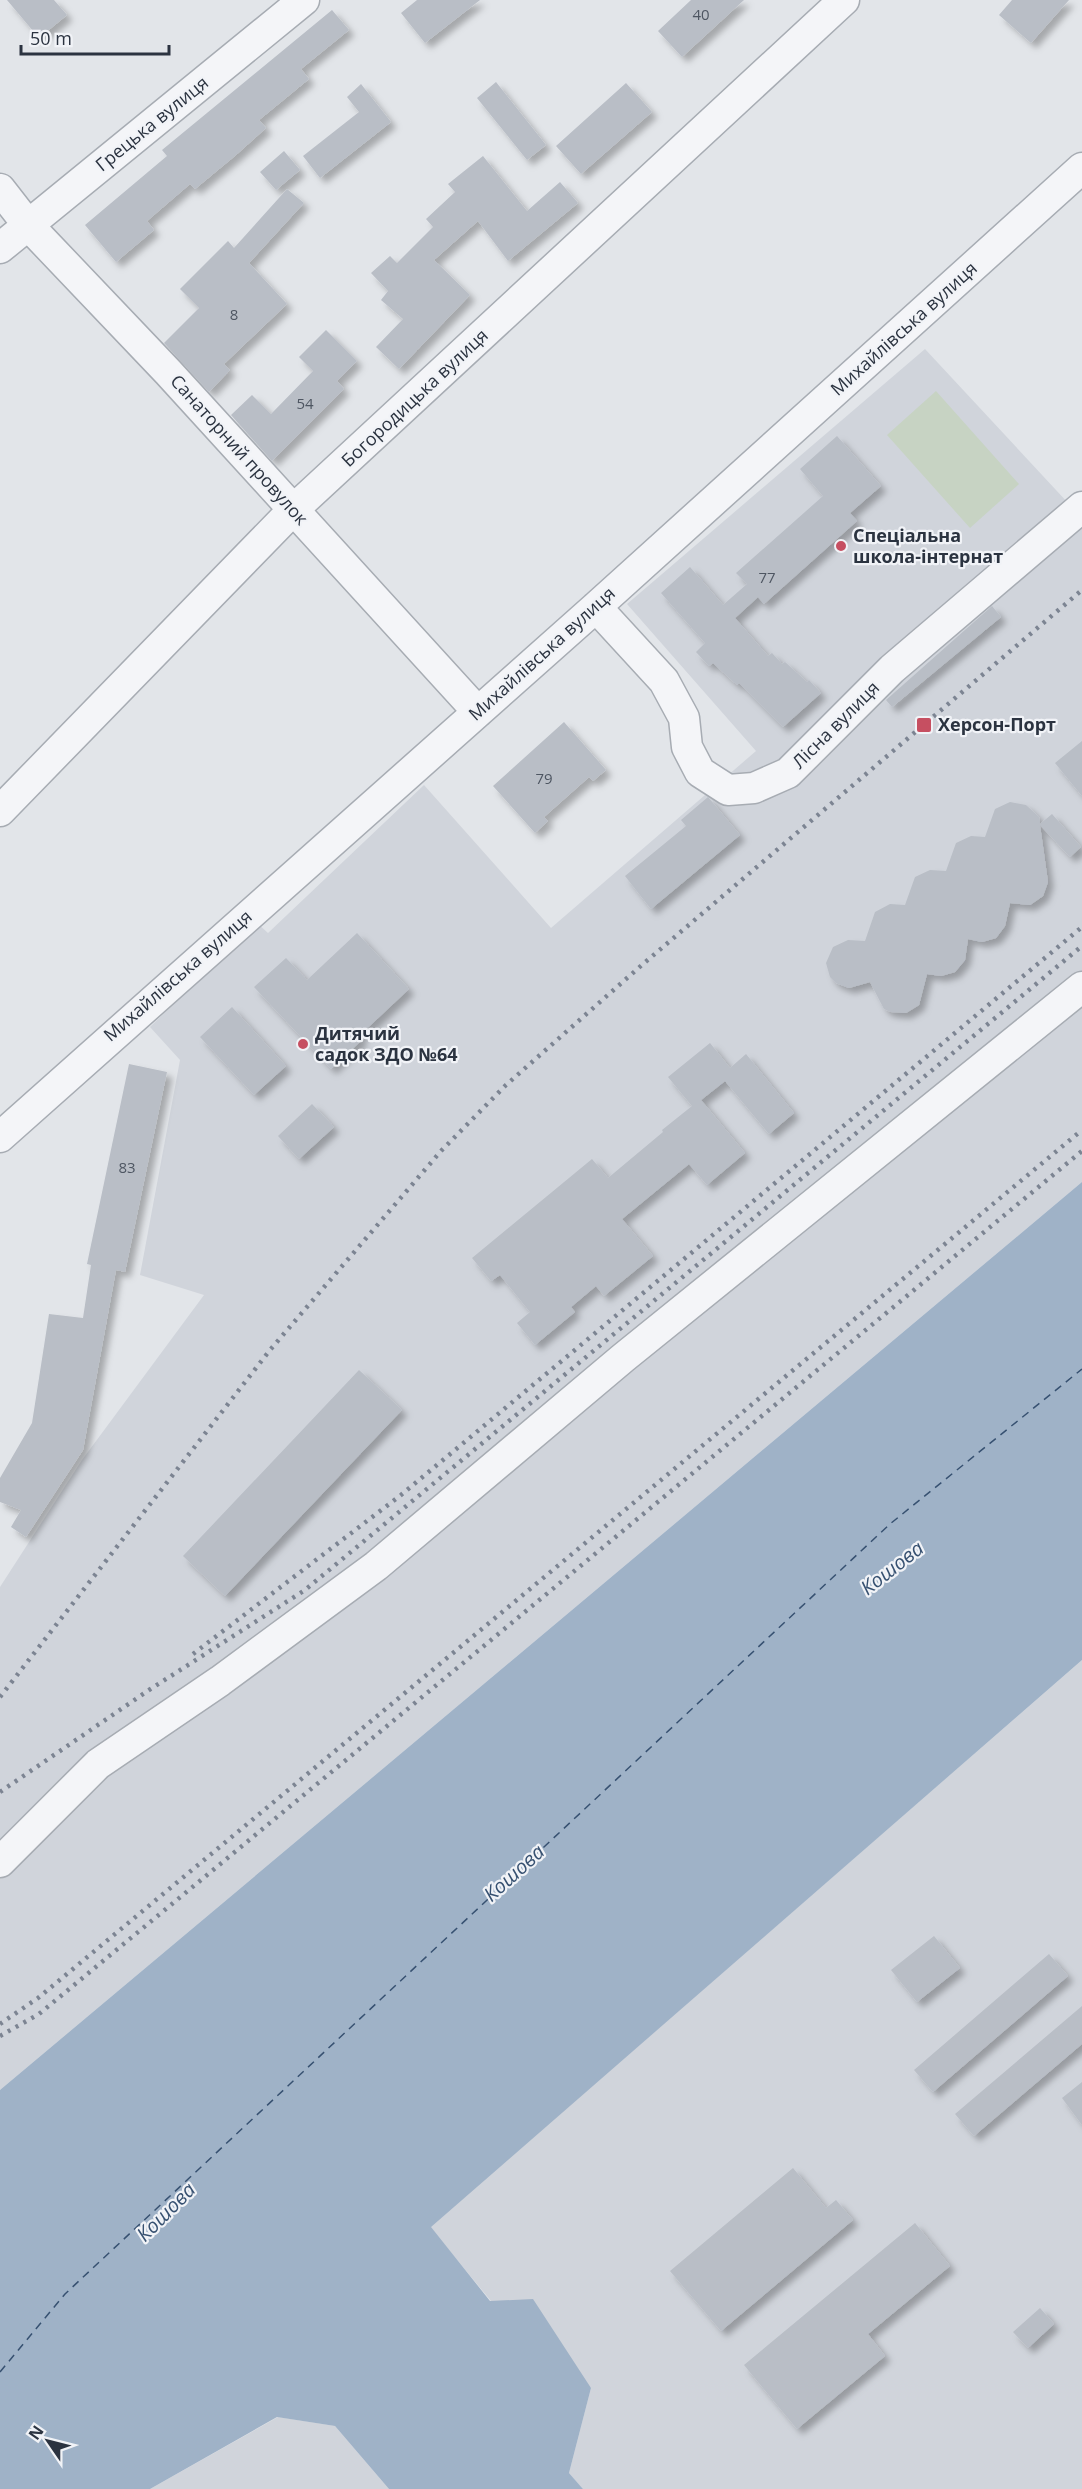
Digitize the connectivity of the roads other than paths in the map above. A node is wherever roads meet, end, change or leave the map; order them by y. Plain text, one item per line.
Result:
1 (304, 0) edge
2 (844, 0) edge
3 (1082, 168) edge
4 (0, 189) edge
5 (28, 225) junction
6 (0, 248) edge
7 (1082, 507) edge
8 (293, 510) junction
9 (596, 607) junction
10 (478, 712) junction
11 (0, 811) edge
12 (1082, 987) edge
13 (0, 1137) edge
14 (0, 1862) edge

1 - 5 street, Грецька вулиця
2 - 8 street, Богородицька вулиця
3 - 9 street, Михайлівська вулиця
4 - 5 street, Санаторний провулок
5 - 6 street, Грецька вулиця
5 - 8 street, Санаторний провулок
7 - 9 street, Лісна вулиця
8 - 10 street, Санаторний провулок
8 - 11 street, Богородицька вулиця
9 - 10 street, Михайлівська вулиця
10 - 13 street, Михайлівська вулиця
12 - 14 street

